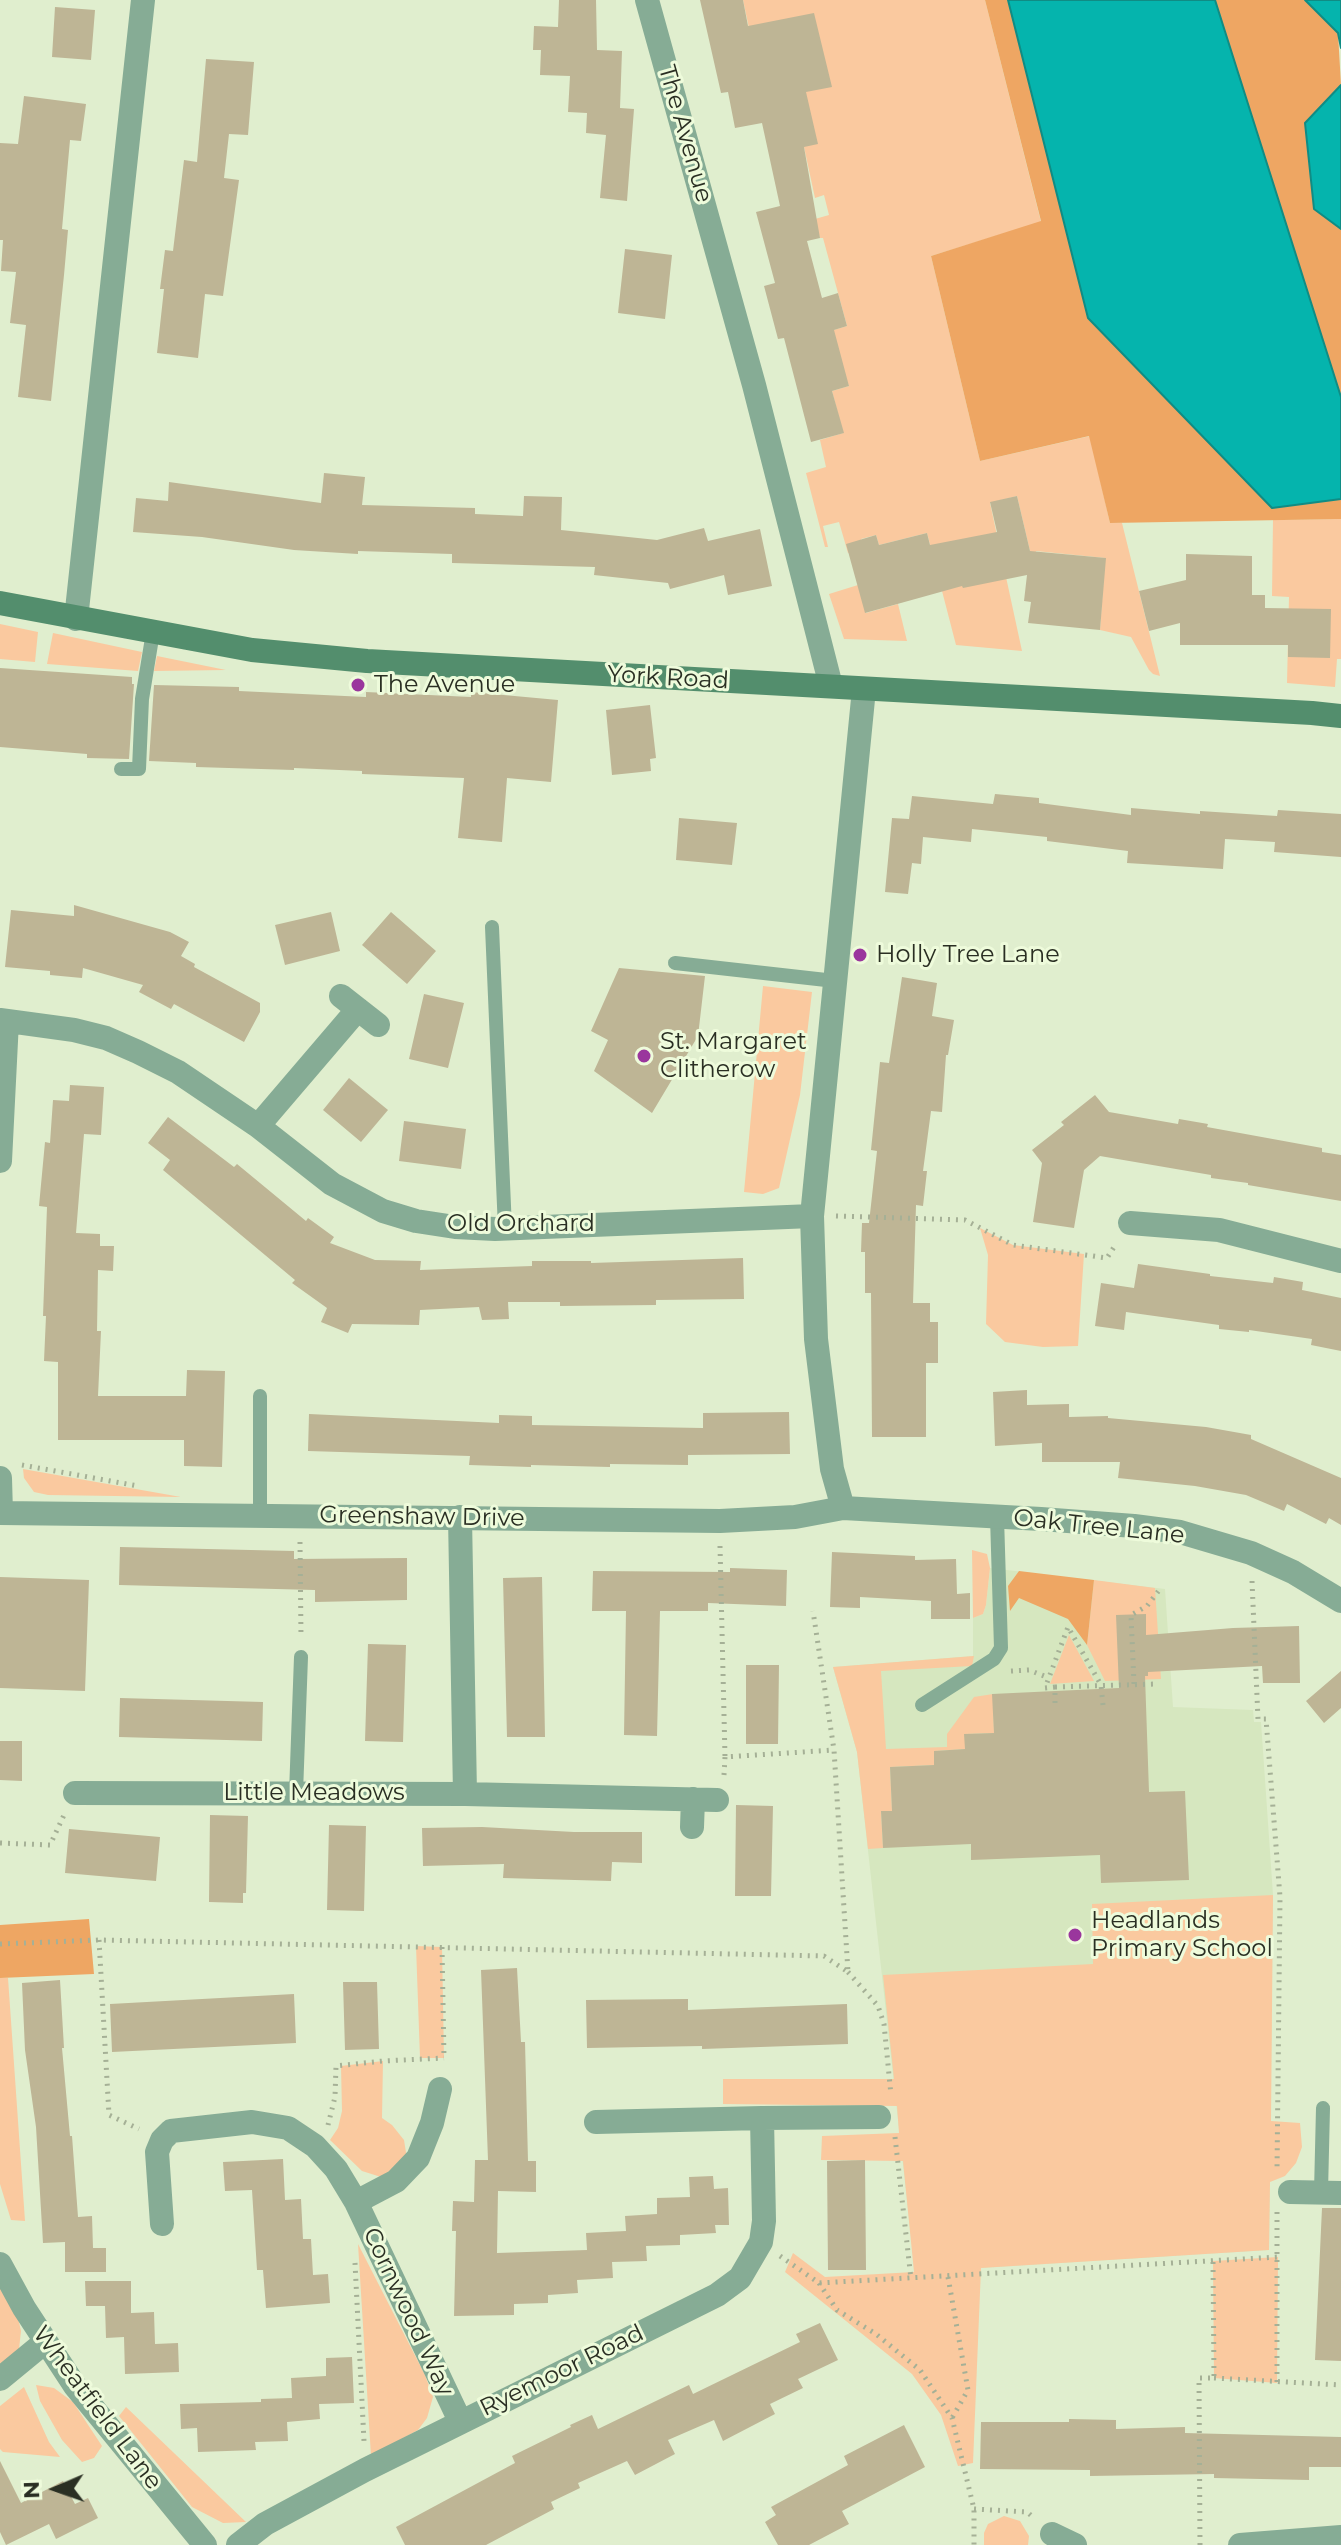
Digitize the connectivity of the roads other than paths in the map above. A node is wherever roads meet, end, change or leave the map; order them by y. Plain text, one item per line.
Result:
1 (143, 0) edge
2 (647, 0) edge
3 (0, 603) edge
4 (76, 619) junction
5 (153, 632) junction
6 (831, 686) junction
7 (864, 689) junction
8 (1341, 716) edge
9 (121, 769) dead end
10 (492, 927) dead end
11 (675, 963) dead end
12 (835, 981) junction
13 (4, 1020) edge
14 (378, 1025) dead end
15 (258, 1126) junction
16 (0, 1161) edge
17 (812, 1216) junction
18 (1130, 1223) road end
19 (505, 1229) junction
20 (1341, 1261) edge
21 (260, 1396) dead end
22 (7, 1471) edge
23 (843, 1508) junction
24 (1, 1513) edge
25 (260, 1515) junction
26 (460, 1517) junction
27 (997, 1517) junction
28 (1341, 1601) edge
29 (301, 1657) road end
30 (922, 1705) dead end
31 (75, 1793) road end
32 (296, 1793) junction
33 (465, 1794) junction
34 (692, 1827) dead end
35 (440, 2089) road end
36 (1323, 2108) dead end
37 (879, 2117) dead end
38 (762, 2118) junction
39 (596, 2122) dead end
40 (1281, 2191) road end
41 (1331, 2192) edge
42 (356, 2202) junction
43 (162, 2224) dead end
44 (0, 2264) edge
45 (45, 2342) junction
46 (0, 2379) edge
47 (460, 2421) junction
48 (1052, 2534) road end
49 (1341, 2537) edge
50 (1268, 2544) edge
51 (205, 2545) edge
52 (238, 2545) edge
53 (1075, 2545) edge
54 (1240, 2545) edge

1 - 4 street
2 - 6 street, The Avenue
3 - 4 street, York Road
4 - 5 street, York Road
5 - 6 street, York Road
5 - 9 lane
6 - 7 street, York Road
7 - 8 street, York Road
7 - 12 street
10 - 19 lane
11 - 12 lane
12 - 17 street
13 - 15 street, Old Orchard
13 - 16 street
14 - 15 street
15 - 19 street, Old Orchard
17 - 19 street, Old Orchard
17 - 23 street
18 - 20 street
21 - 25 lane
22 - 24 street
23 - 26 street, Greenshaw Drive
23 - 27 street, Oak Tree Lane
24 - 25 street, Greenshaw Drive
25 - 26 street, Greenshaw Drive
26 - 33 street
27 - 28 street, Oak Tree Lane
27 - 30 lane
29 - 32 lane
31 - 32 street, Little Meadows
32 - 33 street, Little Meadows
33 - 34 street, Little Meadows
35 - 42 street, Cornwood Way
36 - 41 lane
37 - 38 street
38 - 39 street
38 - 47 street, Ryemoor Road
40 - 41 street
42 - 43 street, Cornwood Way
42 - 47 street, Cornwood Way
44 - 45 street, Wheatfield Lane
45 - 46 street
45 - 51 street, Wheatfield Lane
47 - 52 street, Ryemoor Road
48 - 53 street
49 - 50 street
50 - 54 street

